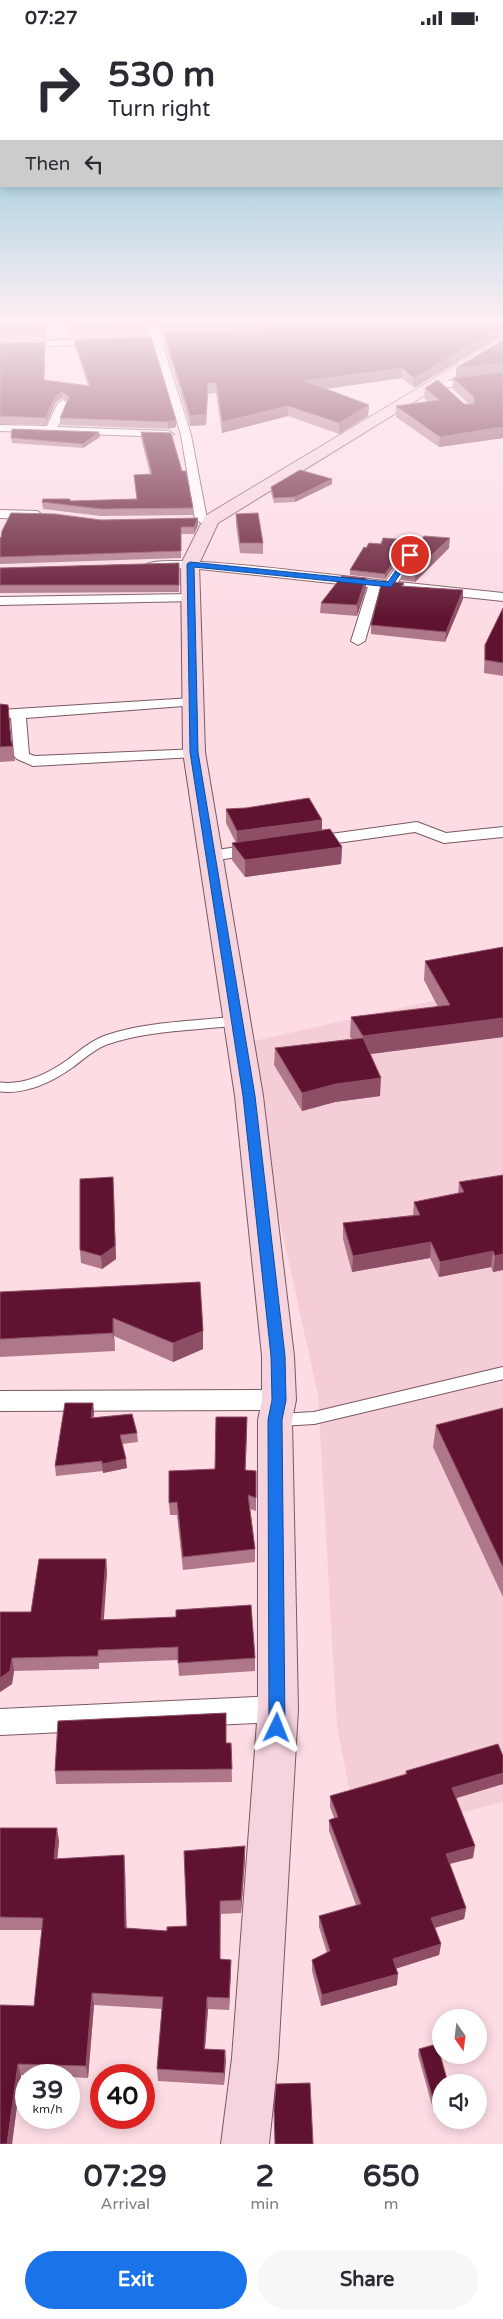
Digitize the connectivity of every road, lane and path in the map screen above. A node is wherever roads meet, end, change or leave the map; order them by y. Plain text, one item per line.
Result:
1 (54, 422) edge
2 (182, 422) edge
3 (378, 422) edge
4 (0, 428) edge
5 (51, 430) junction
6 (186, 435) junction
7 (0, 513) edge
8 (46, 515) edge
9 (201, 519) junction
10 (416, 547) edge
11 (190, 564) junction
12 (136, 565) edge
13 (375, 584) junction
14 (390, 585) junction
15 (503, 597) edge
16 (190, 598) junction
17 (0, 601) edge
18 (358, 641) dead end
19 (192, 702) junction
20 (22, 713) junction
21 (0, 714) edge
22 (194, 752) junction
23 (503, 832) edge
24 (297, 844) edge
25 (278, 846) edge
26 (210, 856) junction
27 (237, 1021) junction
28 (0, 1087) edge
29 (503, 1373) edge
30 (0, 1401) edge
31 (277, 1410) junction
32 (278, 1709) junction
33 (0, 1723) edge
34 (245, 2144) edge

1 - 5 street
2 - 6 street
3 - 9 street
4 - 5 street
5 - 6 street
6 - 9 street
7 - 8 street
9 - 11 street
10 - 14 street
11 - 12 street
11 - 13 street
11 - 16 street
13 - 14 street
13 - 18 street
14 - 15 street
16 - 17 street
16 - 19 street
19 - 20 street
19 - 22 street
20 - 21 street
20 - 22 street
22 - 26 street
23 - 24 street
25 - 26 street
26 - 27 street
27 - 28 lane
27 - 31 street
29 - 31 lane
30 - 31 street
31 - 32 street
32 - 33 street
32 - 34 street

